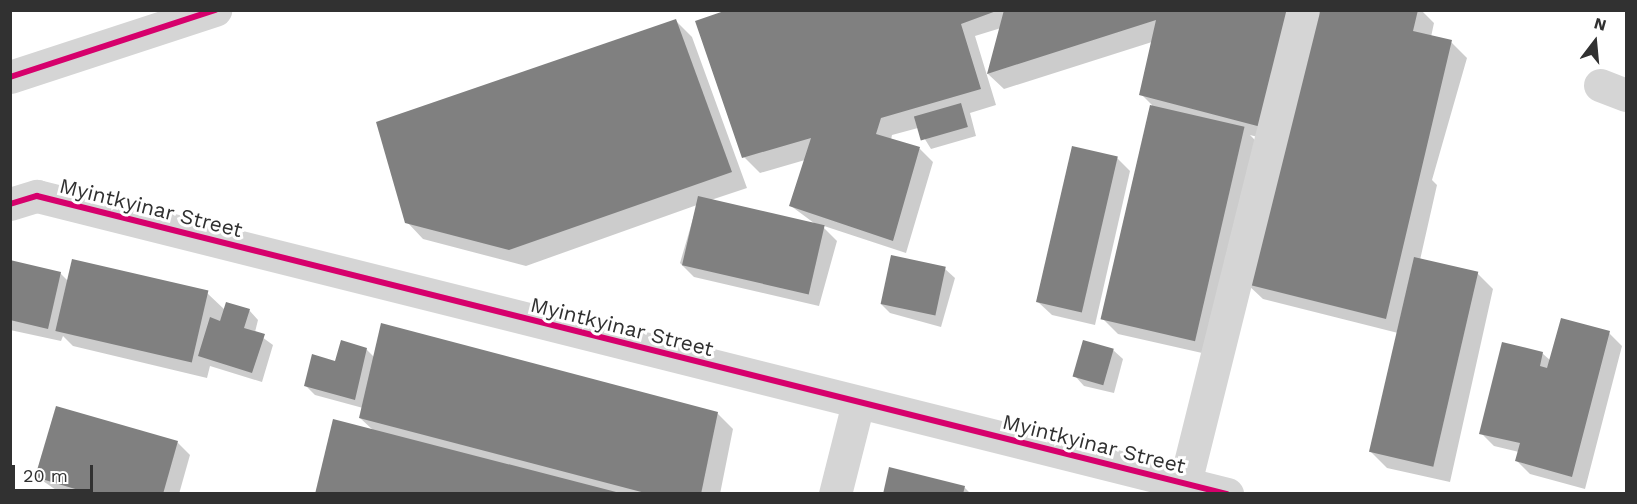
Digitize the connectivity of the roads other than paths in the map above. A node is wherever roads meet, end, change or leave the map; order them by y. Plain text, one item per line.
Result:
1 (215, 10) edge
2 (1303, 10) edge
3 (10, 77) edge
4 (10, 204) edge
5 (858, 404) junction
6 (1185, 483) junction
7 (835, 494) edge
8 (1227, 494) edge

1 - 3 street
2 - 6 street
4 - 5 street, Myintkyinar Street
5 - 6 street, Myintkyinar Street
5 - 7 street
6 - 8 street, Myintkyinar Street

